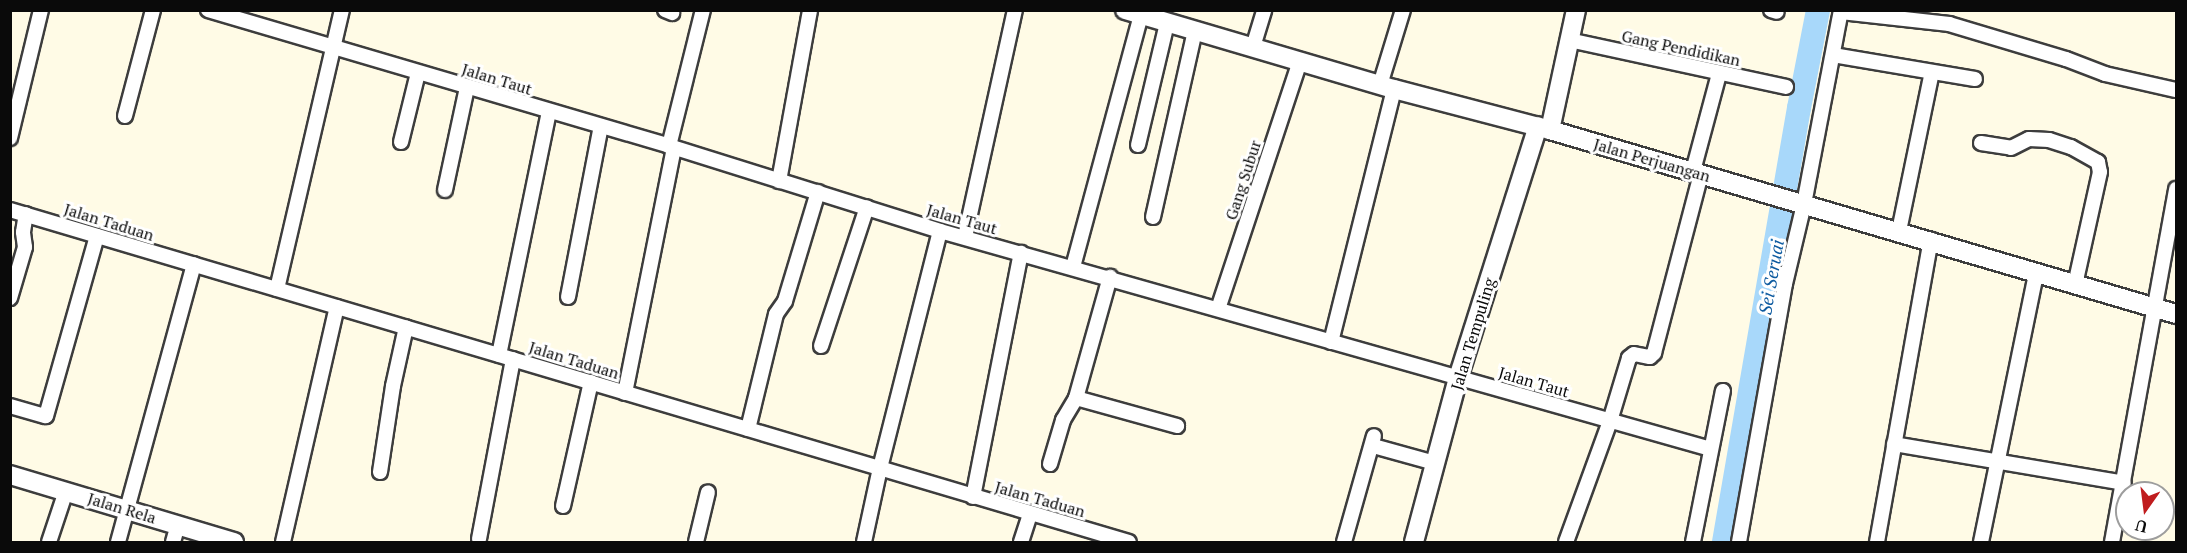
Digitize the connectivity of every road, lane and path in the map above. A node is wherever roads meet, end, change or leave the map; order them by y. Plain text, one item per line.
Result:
1 (41, 10) edge
2 (153, 10) edge
3 (208, 10) edge
4 (342, 10) edge
5 (703, 10) edge
6 (810, 10) edge
7 (1015, 10) edge
8 (1264, 10) edge
9 (1402, 10) edge
10 (1576, 10) edge
11 (1841, 11) edge
12 (1133, 13) edge
13 (1167, 22) junction
14 (1195, 30) junction
15 (1569, 40) junction
16 (332, 46) junction
17 (1253, 47) junction
18 (1833, 55) junction
19 (1300, 61) junction
20 (1932, 72) junction
21 (418, 73) junction
22 (1719, 74) junction
23 (1975, 79) dead end
24 (467, 87) junction
25 (1387, 87) junction
26 (1786, 87) dead end
27 (2176, 90) edge
28 (549, 112) junction
29 (125, 116) dead end
30 (601, 126) junction
31 (1544, 128) junction
32 (10, 138) edge
33 (401, 142) dead end
34 (1981, 143) dead end
35 (1138, 145) dead end
36 (671, 146) junction
37 (1697, 173) junction
38 (779, 181) junction
39 (2176, 189) edge
40 (445, 190) dead end
41 (818, 192) junction
42 (1802, 203) junction
43 (867, 207) junction
44 (10, 210) edge
45 (26, 214) junction
46 (1153, 217) dead end
47 (940, 231) junction
48 (1899, 231) junction
49 (97, 236) junction
50 (965, 237) junction
51 (1931, 240) junction
52 (1021, 253) junction
53 (194, 264) junction
54 (1073, 267) junction
55 (2036, 273) junction
56 (1110, 277) junction
57 (2074, 285) junction
58 (277, 289) junction
59 (568, 297) dead end
60 (10, 298) edge
61 (337, 307) junction
62 (2153, 307) junction
63 (1218, 309) junction
64 (2176, 314) edge
65 (406, 327) junction
66 (1331, 342) junction
67 (821, 346) dead end
68 (499, 355) junction
69 (513, 359) junction
70 (1458, 378) junction
71 (591, 382) junction
72 (1723, 391) dead end
73 (626, 393) junction
74 (1076, 398) junction
75 (10, 406) edge
76 (1610, 421) junction
77 (1177, 426) dead end
78 (748, 429) junction
79 (1894, 444) junction
80 (1711, 449) junction
81 (1998, 461) junction
82 (1435, 463) junction
83 (1050, 464) dead end
84 (880, 468) junction
85 (380, 472) dead end
86 (10, 475) edge
87 (2115, 481) edge
88 (2124, 481) edge
89 (66, 491) junction
90 (708, 492) dead end
91 (973, 497) junction
92 (563, 506) dead end
93 (129, 510) junction
94 (1030, 514) junction
95 (2115, 528) edge
96 (175, 534) edge
97 (479, 539) dead end
98 (49, 543) edge
99 (118, 543) edge
100 (234, 543) edge
101 (283, 543) edge
102 (696, 543) edge
103 (864, 543) edge
104 (1020, 543) edge
105 (1129, 543) edge
106 (1344, 543) edge
107 (1414, 543) edge
108 (1566, 543) edge
109 (1694, 543) edge
110 (1739, 543) edge
111 (1877, 543) edge
112 (1981, 543) edge
113 (2112, 543) edge

1 - 32 street
2 - 29 street
3 - 16 street, Jalan Taut
4 - 16 street
5 - 36 street
6 - 38 street
7 - 50 street
8 - 17 street
9 - 25 street
10 - 15 street, Jalan Tempuling
11 - 18 street
11 - 27 street
12 - 13 street, Jalan Perjuangan
12 - 54 street
13 - 14 street, Jalan Perjuangan
13 - 35 street
14 - 17 street, Jalan Perjuangan
14 - 46 street
15 - 22 street, Gang Pendidikan
15 - 31 street, Jalan Tempuling
16 - 21 street, Jalan Taut
16 - 58 street
17 - 19 street, Jalan Perjuangan
18 - 20 street
18 - 42 street
19 - 25 street, Jalan Perjuangan
19 - 63 street, Gang Subur
20 - 23 street
20 - 48 street
21 - 24 street, Jalan Taut
21 - 33 street
22 - 26 street, Gang Pendidikan
22 - 37 street
24 - 28 street, Jalan Taut
24 - 40 street
25 - 31 street, Jalan Perjuangan
25 - 66 street
28 - 30 street, Jalan Taut
28 - 68 street
30 - 36 street, Jalan Taut
30 - 59 street
31 - 37 street, Jalan Perjuangan
31 - 70 street, Jalan Tempuling
34 - 57 street
36 - 38 street, Jalan Taut
36 - 73 street
37 - 42 street, Jalan Perjuangan
37 - 76 street
38 - 41 street, Jalan Taut
39 - 62 street
41 - 43 street, Jalan Taut
41 - 78 street
42 - 48 street, Jalan Perjuangan
42 - 110 street
43 - 47 street, Jalan Taut
43 - 67 street
44 - 45 street, Jalan Taduan
45 - 49 street, Jalan Taduan
45 - 60 street
47 - 50 street, Jalan Taut
47 - 84 street
48 - 51 street, Jalan Perjuangan
49 - 53 street, Jalan Taduan
49 - 75 street
50 - 52 street, Jalan Taut
51 - 55 street, Jalan Perjuangan
51 - 79 street
52 - 54 street, Jalan Taut
52 - 91 street
53 - 58 street, Jalan Taduan
53 - 93 street
54 - 56 street, Jalan Taut
55 - 57 street, Jalan Perjuangan
55 - 81 street
56 - 63 street, Jalan Taut
56 - 74 street
57 - 62 street, Jalan Perjuangan
58 - 61 street, Jalan Taduan
61 - 65 street, Jalan Taduan
61 - 101 street
62 - 64 street, Jalan Perjuangan
62 - 88 street
63 - 66 street, Jalan Taut
65 - 68 street, Jalan Taduan
65 - 85 street
66 - 70 street, Jalan Taut
68 - 69 street, Jalan Taduan
69 - 71 street, Jalan Taduan
69 - 97 street
70 - 76 street, Jalan Taut
70 - 82 street, Jalan Tempuling
71 - 73 street, Jalan Taduan
71 - 92 street
72 - 80 street
73 - 78 street, Jalan Taduan
74 - 77 street
74 - 83 street
76 - 80 street, Jalan Taut
76 - 108 street
78 - 84 street, Jalan Taduan
79 - 81 street
79 - 111 street
80 - 109 street
81 - 87 street
81 - 112 street
82 - 106 street
82 - 107 street, Jalan Tempuling
84 - 91 street, Jalan Taduan
84 - 103 street
86 - 89 street, Jalan Rela
89 - 93 street, Jalan Rela
89 - 98 street
90 - 102 street
91 - 94 street, Jalan Taduan
93 - 96 street, Jalan Rela
93 - 99 street
94 - 104 street
94 - 105 street, Jalan Taduan
95 - 113 street
96 - 100 street, Jalan Rela

